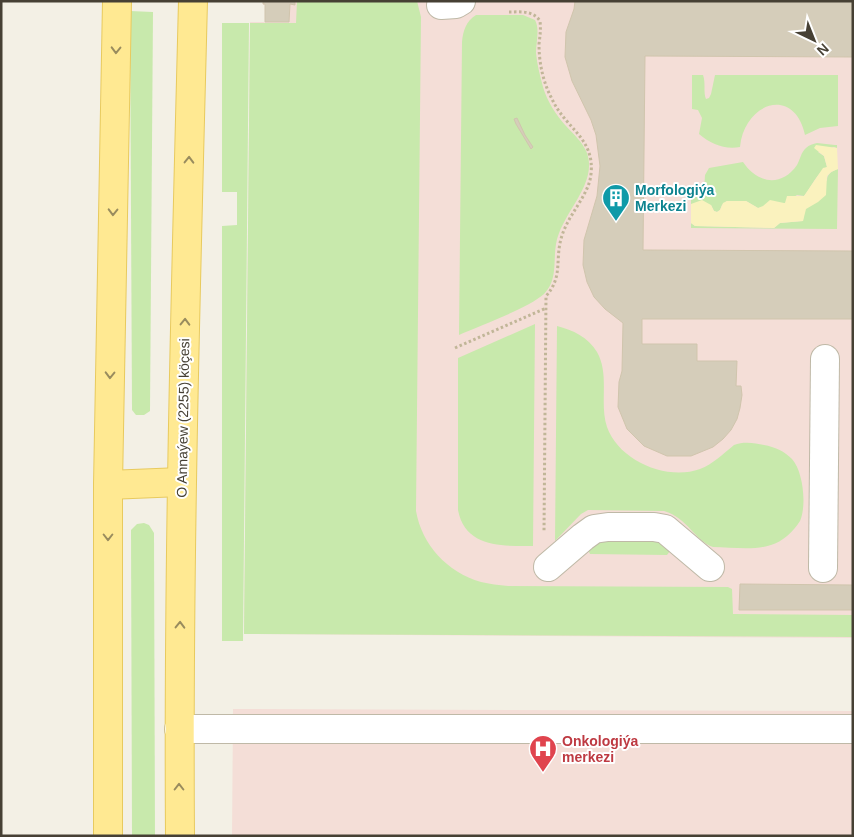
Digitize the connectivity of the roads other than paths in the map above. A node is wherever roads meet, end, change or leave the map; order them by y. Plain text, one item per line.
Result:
1 (117, 1) edge
2 (193, 1) edge
3 (825, 359) dead end
4 (181, 482) junction
5 (108, 485) junction
6 (548, 567) dead end
7 (710, 568) dead end
8 (823, 568) dead end
9 (179, 728) junction
10 (853, 729) edge
11 (108, 836) edge
12 (180, 836) edge

1 -> 5 main road
4 -> 2 main road, O Annaýew (2255) köçesi
3 - 8 lane
4 - 5 main road
9 -> 4 main road, O Annaýew (2255) köçesi
5 -> 11 main road
6 - 7 lane
9 - 10 lane
12 -> 9 main road, O Annaýew (2255) köçesi

